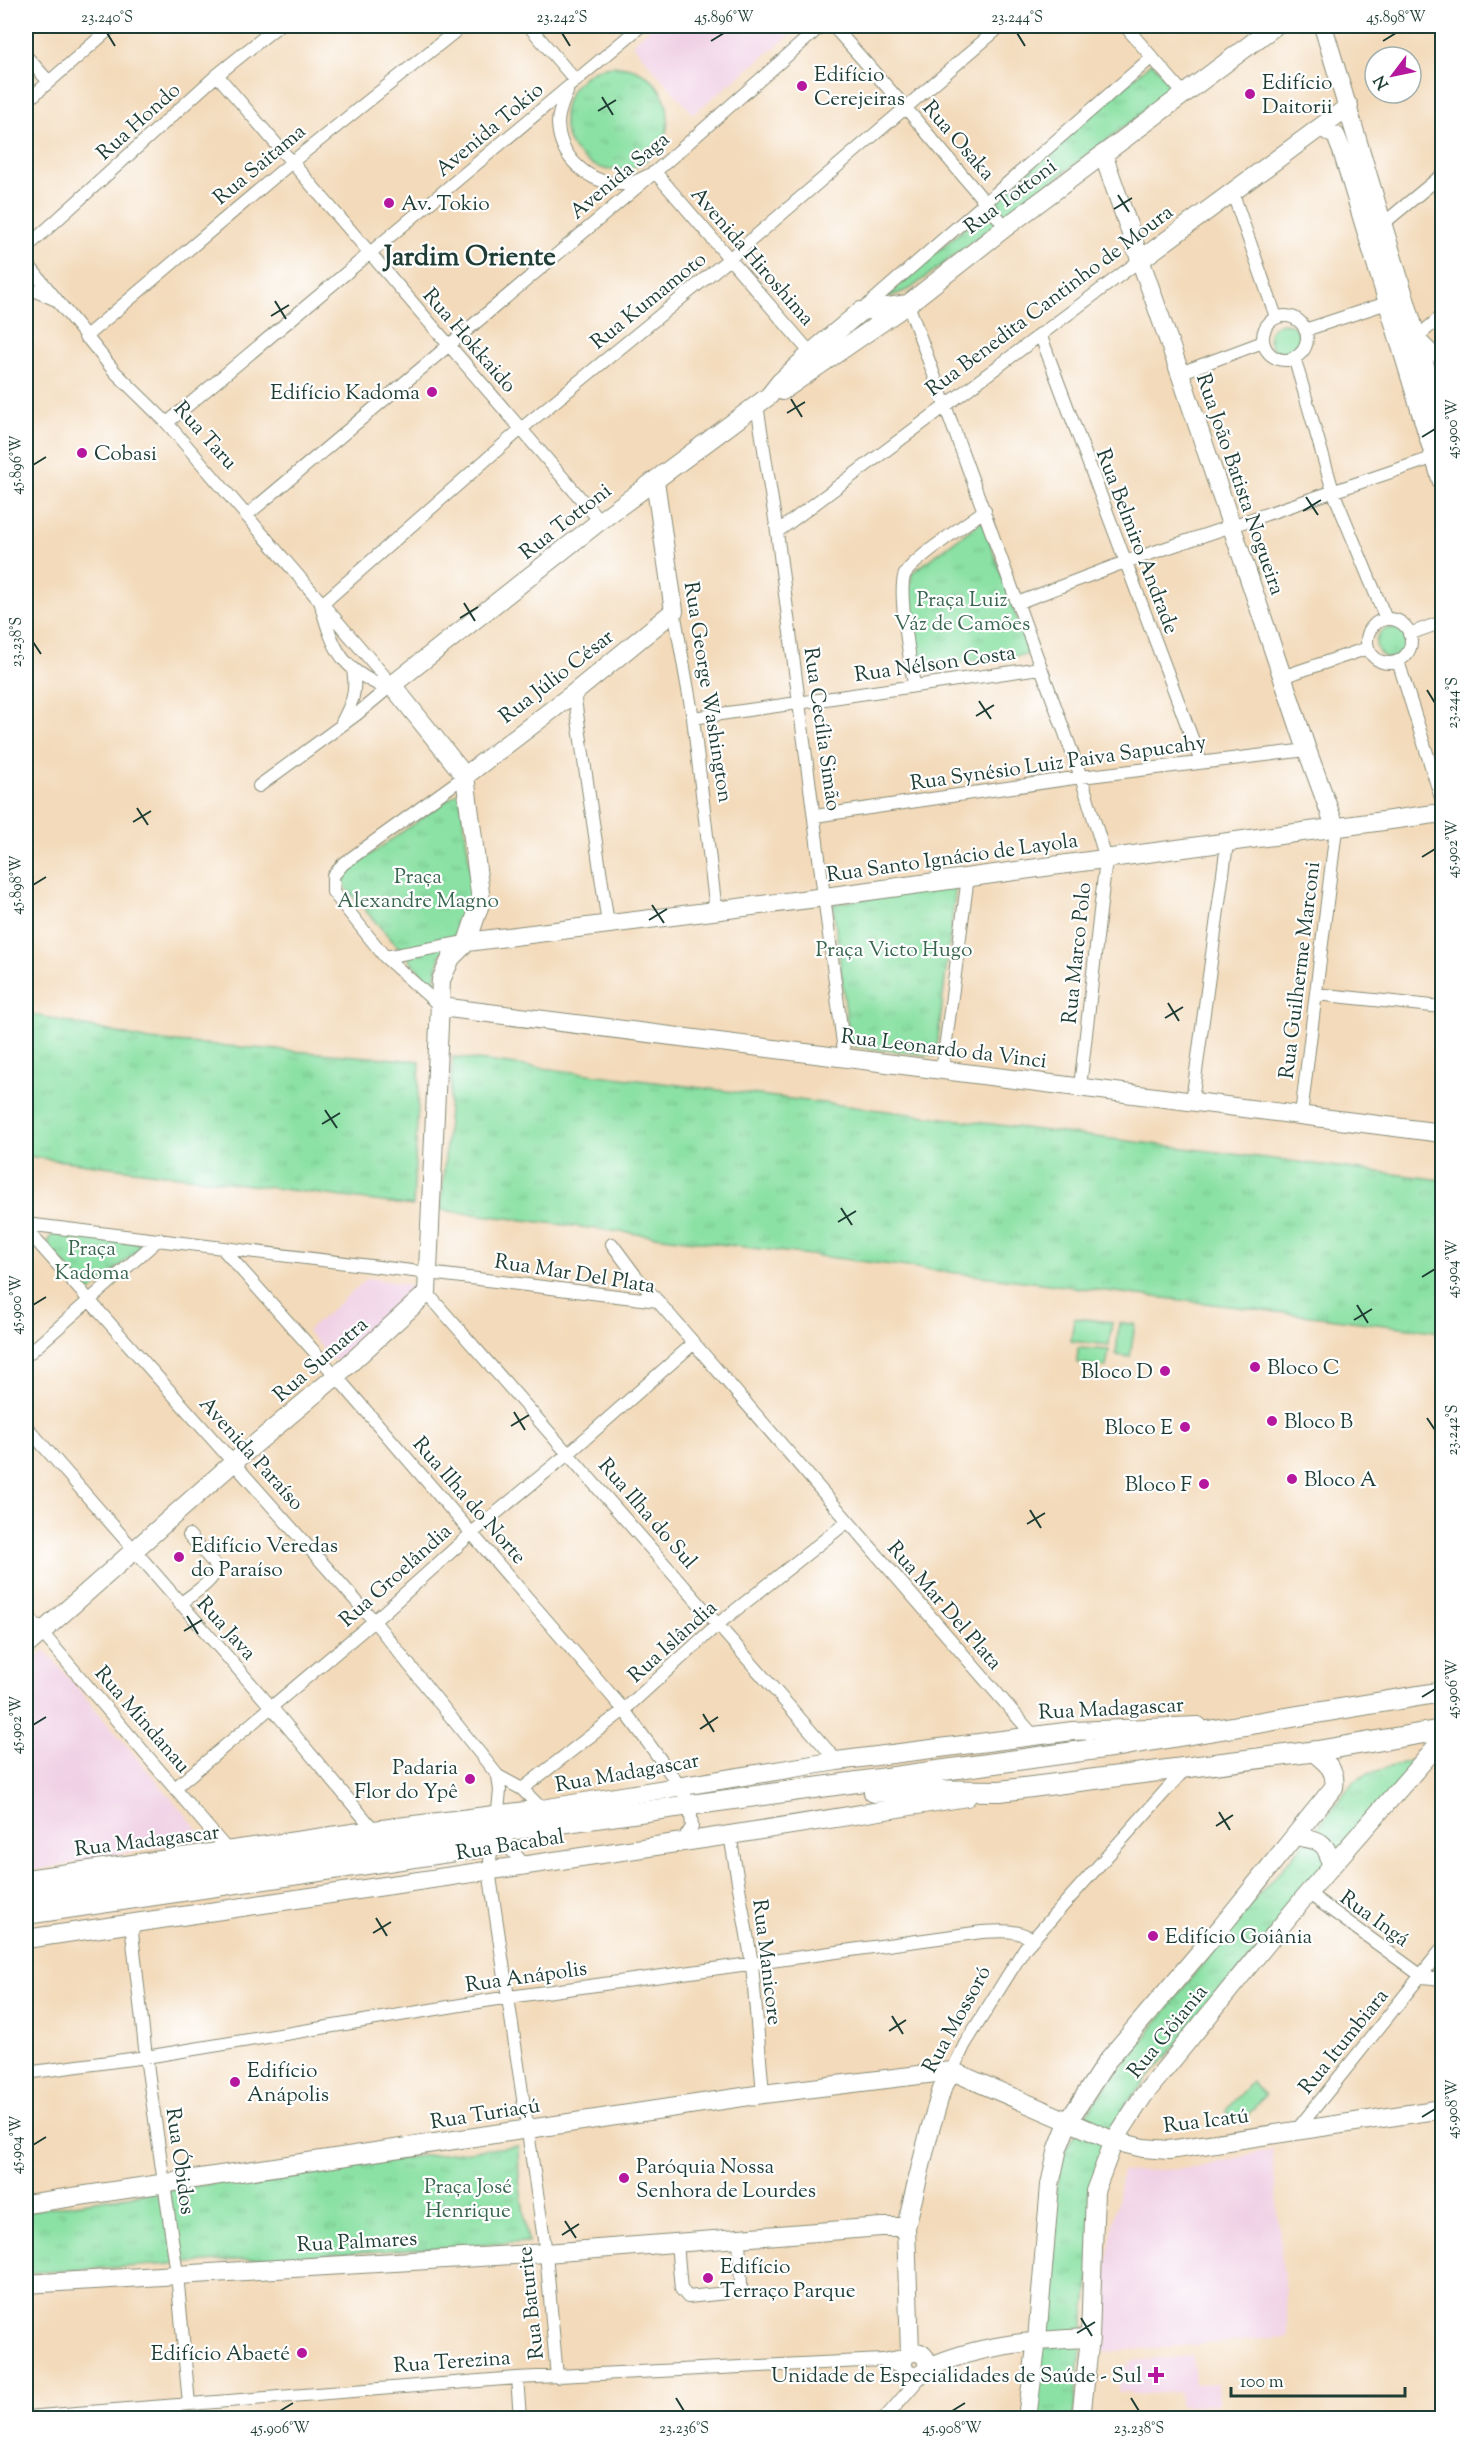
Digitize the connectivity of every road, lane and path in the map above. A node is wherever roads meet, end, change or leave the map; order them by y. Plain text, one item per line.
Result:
1 (113, 26) edge
2 (278, 26) edge
3 (462, 26) edge
4 (529, 26) edge
5 (641, 26) edge
6 (821, 26) edge
7 (833, 26) edge
8 (1001, 26) edge
9 (1125, 26) edge
10 (1274, 26) edge
11 (1323, 26) edge
12 (26, 56) edge
13 (1152, 57) junction
14 (217, 75) junction
15 (49, 82) junction
16 (572, 85) junction
17 (1183, 93) junction
18 (26, 102) edge
19 (1349, 106) junction
20 (905, 107) junction
21 (1321, 127) junction
22 (1361, 146) junction
23 (1342, 151) junction
24 (1103, 154) junction
25 (291, 162) junction
26 (655, 172) junction
27 (1443, 175) edge
28 (1232, 191) junction
29 (986, 201) junction
30 (1384, 223) junction
31 (1006, 227) junction
32 (26, 248) edge
33 (370, 254) junction
34 (729, 259) junction
35 (1139, 261) junction
36 (26, 262) edge
37 (26, 287) edge
38 (55, 300) junction
39 (1387, 303) junction
40 (908, 304) junction
41 (861, 310) junction
42 (1443, 316) edge
43 (1276, 317) junction
44 (1305, 330) junction
45 (1040, 334) junction
46 (85, 337) junction
47 (1397, 337) junction
48 (1417, 337) junction
49 (1263, 342) junction
50 (448, 344) junction
51 (1294, 357) junction
52 (816, 359) junction
53 (1443, 361) edge
54 (1180, 373) junction
55 (763, 401) junction
56 (946, 405) junction
57 (1442, 420) edge
58 (167, 423) junction
59 (521, 429) junction
60 (1435, 457) junction
61 (655, 481) junction
62 (1443, 482) edge
63 (1333, 491) junction
64 (985, 510) junction
65 (247, 515) junction
66 (600, 521) junction
67 (1232, 526) junction
68 (777, 532) junction
69 (1125, 562) junction
70 (1017, 603) junction
71 (321, 605) junction
72 (674, 611) junction
73 (1386, 619) junction
74 (1443, 622) edge
75 (1409, 634) junction
76 (356, 643) junction
77 (1368, 648) junction
78 (338, 651) junction
79 (1398, 661) junction
80 (1040, 668) junction
81 (353, 670) junction
82 (1282, 677) junction
83 (914, 685) junction
84 (393, 690) junction
85 (574, 693) junction
86 (799, 703) junction
87 (693, 718) junction
88 (340, 726) junction
89 (1307, 750) junction
90 (1201, 762) junction
91 (465, 776) junction
92 (1081, 777) junction
93 (259, 786) dead end
94 (1443, 801) edge
95 (1443, 813) edge
96 (815, 816) junction
97 (1336, 829) junction
98 (1227, 844) junction
99 (1106, 860) junction
100 (968, 877) junction
101 (825, 897) junction
102 (717, 911) junction
103 (608, 924) junction
104 (466, 942) junction
105 (385, 957) junction
106 (1316, 994) junction
107 (441, 1007) junction
108 (1443, 1007) edge
109 (845, 1059) junction
110 (942, 1071) junction
111 (1080, 1087) junction
112 (1192, 1101) junction
113 (1301, 1115) junction
114 (1443, 1133) edge
115 (26, 1224) edge
116 (26, 1229) edge
117 (159, 1239) junction
118 (612, 1244) dead end
119 (222, 1248) junction
120 (428, 1271) junction
121 (427, 1293) junction
122 (90, 1301) junction
123 (658, 1301) junction
124 (694, 1343) junction
125 (26, 1356) edge
126 (336, 1376) junction
127 (26, 1426) edge
128 (569, 1453) junction
129 (234, 1462) junction
130 (847, 1522) junction
131 (472, 1533) junction
132 (189, 1535) dead end
133 (135, 1549) junction
134 (180, 1604) junction
135 (26, 1614) edge
136 (374, 1621) junction
137 (718, 1624) junction
138 (42, 1632) junction
139 (26, 1646) edge
140 (1443, 1692) edge
141 (272, 1708) junction
142 (624, 1710) junction
143 (1238, 1725) junction
144 (1443, 1730) edge
145 (1033, 1736) junction
146 (1443, 1740) edge
147 (1125, 1745) junction
148 (1312, 1751) junction
149 (837, 1761) junction
150 (1186, 1768) junction
151 (498, 1776) junction
152 (1129, 1776) junction
153 (680, 1785) junction
154 (176, 1787) junction
155 (522, 1790) junction
156 (1000, 1791) junction
157 (542, 1809) junction
158 (691, 1812) junction
159 (395, 1828) junction
160 (374, 1830) junction
161 (497, 1834) junction
162 (730, 1834) junction
163 (1295, 1836) junction
164 (682, 1842) junction
165 (229, 1852) junction
166 (351, 1852) junction
167 (525, 1865) junction
168 (1331, 1867) junction
169 (489, 1870) junction
170 (26, 1879) edge
171 (1308, 1893) junction
172 (26, 1895) edge
173 (26, 1914) edge
174 (131, 1924) junction
175 (26, 1939) edge
176 (1032, 1940) junction
177 (1443, 1949) edge
178 (752, 1964) junction
179 (1420, 1975) junction
180 (1443, 1979) edge
181 (509, 1998) junction
182 (146, 2057) junction
183 (952, 2071) junction
184 (26, 2073) edge
185 (763, 2094) junction
186 (1443, 2109) edge
187 (1069, 2120) junction
188 (526, 2130) junction
189 (1296, 2131) junction
190 (1114, 2141) junction
191 (165, 2184) junction
192 (26, 2204) edge
193 (906, 2227) junction
194 (739, 2238) junction
195 (677, 2243) junction
196 (546, 2253) junction
197 (177, 2274) junction
198 (26, 2284) edge
199 (1090, 2338) junction
200 (1037, 2340) junction
201 (915, 2364) junction
202 (557, 2377) junction
203 (517, 2378) junction
204 (189, 2404) junction
205 (149, 2413) edge
206 (26, 2417) edge
207 (520, 2418) edge
208 (885, 2418) edge
209 (1027, 2418) edge
210 (1081, 2418) edge

1 - 15 street
2 - 14 street, Rua Hondo
3 - 25 street, Rua Saitama
4 - 16 street
5 - 16 street, Avenida Tokio
6 - 26 street, Avenida Saga
7 - 20 street, Rua Osaka
8 - 20 street, Rua Kumamoto
9 - 13 street
10 - 17 street, Rua Tottoni
11 - 19 street
12 - 15 street
13 - 17 street
13 - 29 street, Rua Tottoni
14 - 25 street, Rua Hokkaido
14 - 32 street, Rua Hondo
15 - 18 street
16 - 26 street
16 - 33 street, Avenida Tokio
17 - 24 street, Rua Tottoni
19 - 21 street, Rua Benedita Cantinho de Moura
19 - 22 street
20 - 29 street, Rua Osaka
20 - 34 street, Rua Kumamoto
21 - 23 street
21 - 28 street, Rua Benedita Cantinho de Moura
22 - 23 street
22 - 30 street
23 - 39 street
24 - 31 street, Rua Tottoni
24 - 35 street, Rua João Batista Nogueira
25 - 33 street, Rua Hokkaido
25 - 46 street, Rua Saitama
26 - 34 street, Avenida Hiroshima
26 - 50 street, Avenida Saga
27 - 30 street
28 - 35 street, Rua Benedita Cantinho de Moura
28 - 43 street
29 - 31 street, Rua Osaka
29 - 41 street, Rua Tottoni
30 - 48 street
31 - 40 street, Rua Tottoni
33 - 50 street, Rua Hokkaido
33 - 58 street, Avenida Tokio
34 - 52 street, Avenida Hiroshima
34 - 59 street, Rua Kumamoto
35 - 45 street, Rua Benedita Cantinho de Moura
35 - 54 street, Rua João Batista Nogueira
36 - 38 street, Rua Taru
37 - 38 street, Rua Taru
38 - 46 street, Rua Taru
39 - 44 street
39 - 47 street
40 - 41 street
40 - 52 street, Rua Tottoni
40 - 56 street
41 - 52 street, Rua Tottoni
42 - 48 street
43 - 44 street
43 - 49 street
44 - 51 street
45 - 56 street, Rua Benedita Cantinho de Moura
45 - 69 street, Rua Belmiro Andrade
46 - 58 street, Rua Taru
47 - 48 street
47 - 60 street
48 - 53 street
48 - 57 street
49 - 51 street
49 - 54 street
50 - 59 street, Rua Hokkaido
50 - 65 street, Avenida Saga
51 - 63 street
52 - 55 street, Rua Tottoni
54 - 67 street, Rua João Batista Nogueira
55 - 61 street, Rua Tottoni
55 - 68 street, Rua Cecília Simão
56 - 64 street
56 - 68 street, Rua Benedita Cantinho de Moura
58 - 65 street, Rua Taru
59 - 66 street, Rua Hokkaido
59 - 71 street, Rua Kumamoto
60 - 62 street
60 - 63 street
61 - 66 street, Rua Tottoni
61 - 72 street, Rua George Washington
63 - 67 street
63 - 73 street
64 - 70 street
64 - 83 street
65 - 71 street, Rua Taru
66 - 84 street, Rua Tottoni
67 - 69 street
67 - 82 street, Rua João Batista Nogueira
68 - 86 street, Rua Cecília Simão
69 - 70 street
69 - 90 street, Rua Belmiro Andrade
70 - 80 street
71 - 76 street, Rua Taru
71 - 78 street, Rua Taru
72 - 85 street, Rua Júlio César
72 - 87 street, Rua George Washington
73 - 75 street
73 - 77 street
74 - 75 street
75 - 79 street
76 - 78 street
76 - 84 street, Rua Taru
77 - 79 street
77 - 82 street
78 - 81 street, Rua Taru
79 - 94 street
80 - 83 street, Rua Nélson Costa
80 - 92 street
81 - 84 street, Rua Taru
81 - 88 street, Rua Tottoni
82 - 89 street, Rua João Batista Nogueira
83 - 86 street, Rua Nélson Costa
84 - 88 street, Rua Tottoni
84 - 91 street, Rua Taru
85 - 91 street, Rua Júlio César
85 - 103 street
86 - 87 street, Rua Nélson Costa
86 - 96 street, Rua Cecília Simão
87 - 102 street, Rua George Washington
88 - 93 street, Rua Tottoni
89 - 90 street, Rua Synésio Luiz Paiva Sapucahy
89 - 97 street, Rua João Batista Nogueira
90 - 92 street, Rua Synésio Luiz Paiva Sapucahy
91 - 104 street
91 - 105 street
92 - 96 street, Rua Synésio Luiz Paiva Sapucahy
92 - 99 street
95 - 97 street, Rua Santo Ignácio de Layola
96 - 101 street, Rua Cecília Simão
97 - 98 street, Rua Santo Ignácio de Layola
97 - 106 street, Rua Guilherme Marconi
98 - 99 street, Rua Santo Ignácio de Layola
98 - 112 street
99 - 100 street, Rua Santo Ignácio de Layola
99 - 111 street, Rua Marco Polo
100 - 101 street, Rua Santo Ignácio de Layola
100 - 110 street
101 - 102 street, Rua Santo Ignácio de Layola
101 - 109 street, Rua Cecília Simão
102 - 103 street, Rua Santo Ignácio de Layola
103 - 104 street, Rua Santo Ignácio de Layola
104 - 105 street
104 - 107 street
105 - 107 street
106 - 108 street
106 - 113 street, Rua Guilherme Marconi
107 - 109 street, Rua Leonardo da Vinci
107 - 120 street
109 - 110 street, Rua Leonardo da Vinci
110 - 111 street, Rua Leonardo da Vinci
111 - 112 street, Rua Leonardo da Vinci
112 - 113 street, Rua Leonardo da Vinci
113 - 114 street, Rua Leonardo da Vinci
115 - 117 street, Rua Mar Del Plata
116 - 122 street, Avenida Paraíso
117 - 119 street, Rua Mar Del Plata
117 - 122 street
118 - 123 street
119 - 120 street, Rua Mar Del Plata
119 - 126 street, Rua Ilha do Norte
120 - 121 street
120 - 123 street, Rua Mar Del Plata
121 - 126 street, Rua Sumatra
121 - 128 street, Rua Ilha do Sul
122 - 125 street
122 - 129 street, Avenida Paraíso
123 - 124 street, Rua Mar Del Plata
124 - 128 street, Rua Groelândia
124 - 130 street, Rua Mar Del Plata
126 - 129 street, Rua Sumatra
126 - 131 street, Rua Ilha do Norte
127 - 133 street, Rua Java
128 - 131 street, Rua Groelândia
128 - 137 street, Rua Ilha do Sul
129 - 133 street, Rua Sumatra
129 - 136 street, Avenida Paraíso
130 - 137 street, Rua Islândia
130 - 145 street, Rua Mar Del Plata
131 - 136 street, Rua Groelândia
131 - 142 street, Rua Ilha do Norte
132 - 134 street
133 - 134 street, Rua Java
133 - 138 street, Rua Sumatra
134 - 141 street, Rua Java
135 - 138 street, Rua Mindanau
136 - 141 street, Rua Groelândia
136 - 151 street, Avenida Paraíso
137 - 142 street, Rua Islândia
137 - 149 street, Rua Ilha do Sul
138 - 139 street, Rua Sumatra
138 - 154 street, Rua Mindanau
140 - 143 main road
141 - 154 street, Rua Groelândia
141 - 160 street, Rua Java
142 - 153 street, Rua Ilha do Norte
142 - 155 street, Rua Islândia
143 - 145 street, Rua Madagascar
143 - 147 main road
144 - 148 main road
145 - 149 street, Rua Madagascar
146 - 168 street, Rua Gôiania
147 - 152 main road
147 - 158 main road
148 - 150 main road
148 - 163 street, Rua Gôiania
149 - 153 street, Rua Madagascar
150 - 152 main road
150 - 176 street, Rua Mossoró
151 - 155 street, Avenida Paraíso
151 - 161 street, Rua Baturite
152 - 156 main road
153 - 157 street, Rua Madagascar
153 - 158 street, Rua Ilha do Norte
154 - 165 street, Rua Mindanau
155 - 157 street, Avenida Paraíso
156 - 158 main road
156 - 162 street, Rua Bacabal
157 - 161 street, Rua Madagascar
158 - 161 main road
158 - 164 street
159 - 160 street, Rua Madagascar
159 - 161 street, Rua Madagascar
159 - 166 main road
160 - 165 street, Rua Madagascar
161 - 166 main road
161 - 167 street
161 - 169 street, Rua Baturite
161 - 173 main road
162 - 164 street, Rua Bacabal
162 - 178 street, Rua Manicore
163 - 168 street
163 - 187 street, Rua Gôiania
164 - 167 street, Rua Bacabal
165 - 170 street, Rua Madagascar
166 - 172 main road
167 - 169 street, Rua Bacabal
168 - 171 street, Rua Gôiania
169 - 174 street, Rua Bacabal
169 - 181 street, Rua Baturite
171 - 179 street, Rua Ingá
171 - 190 street, Rua Gôiania
174 - 175 street, Rua Bacabal
174 - 182 street, Rua Óbidos
176 - 178 street, Rua Anápolis
176 - 183 street, Rua Mossoró
177 - 179 street, Rua Itumbiara
178 - 181 street, Rua Anápolis
178 - 185 street, Rua Manicore
179 - 180 street
179 - 189 street, Rua Itumbiara
181 - 182 street, Rua Anápolis
181 - 188 street, Rua Baturite
182 - 184 street, Rua Anápolis
182 - 191 street, Rua Óbidos
183 - 185 street, Rua Turiaçú
183 - 187 street, Rua Icatú
183 - 193 street, Rua Mossoró
185 - 188 street, Rua Turiaçú
186 - 189 street, Rua Icatú
187 - 190 street, Rua Icatú
187 - 200 street, Rua Gôiania
188 - 191 street, Rua Turiaçú
188 - 196 street, Rua Baturite
189 - 190 street, Rua Icatú
190 - 199 street, Rua Gôiania
191 - 192 street, Rua Turiaçú
191 - 197 street, Rua Óbidos
193 - 194 street, Rua Palmares
193 - 201 street, Rua Mossoró
194 - 195 street, Rua Palmares
194 - 195 street
195 - 196 street, Rua Palmares
196 - 197 street, Rua Palmares
196 - 202 street, Rua Baturite
197 - 198 street, Rua Palmares
197 - 204 street, Rua Óbidos
199 - 200 street, Rua Terezina
199 - 210 street, Rua Gôiania
200 - 201 street, Rua Terezina
200 - 209 street, Rua Gôiania
201 - 202 street, Rua Terezina
201 - 208 street
202 - 203 street, Rua Terezina
203 - 204 street, Rua Terezina
203 - 207 street
204 - 205 street, Rua Terezina
205 - 206 street, Rua Terezina

